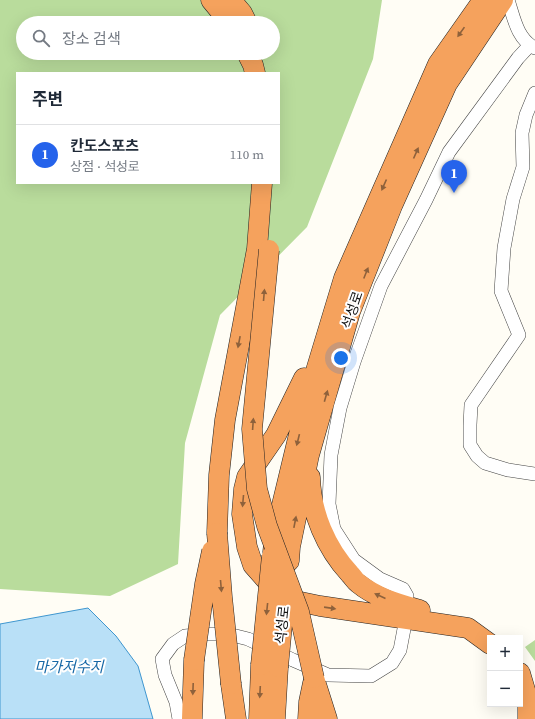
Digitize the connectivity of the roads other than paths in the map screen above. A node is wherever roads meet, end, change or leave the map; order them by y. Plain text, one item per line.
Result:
1 (211, 0) edge
2 (231, 0) edge
3 (483, 0) edge
4 (503, 0) edge
5 (508, 0) edge
6 (224, 16) edge
7 (244, 16) edge
8 (532, 47) edge
9 (250, 60) edge
10 (264, 60) edge
11 (255, 72) edge
12 (267, 72) edge
13 (535, 93) edge
14 (262, 184) edge
15 (275, 184) edge
16 (263, 249) junction
17 (328, 329) junction
18 (309, 455) junction
19 (535, 474) edge
20 (217, 533) junction
21 (281, 558) junction
22 (407, 596) dead end
23 (404, 629) dead end
24 (489, 635) edge
25 (487, 642) edge
26 (270, 666) junction
27 (523, 683) edge
28 (519, 707) edge
29 (314, 718) edge
30 (179, 719) edge
31 (192, 719) edge
32 (236, 719) edge
33 (259, 719) edge
34 (275, 719) edge
35 (520, 719) edge
36 (528, 719) edge

1 - 6 highway
2 - 7 highway
3 -> 17 highway, 석성로
18 -> 4 highway, 석성로
5 - 8 lane
8 - 22 lane
9 - 11 highway
10 - 12 highway
13 - 19 lane
14 - 16 highway
15 - 16 highway
16 -> 20 highway
29 -> 16 highway, bridge
17 -> 21 highway, 석성로
17 -> 25 highway
21 -> 18 highway, 석성로
24 -> 18 highway
20 -> 31 highway, bridge
20 -> 32 highway, bridge
21 - 26 highway, 석성로, bridge
23 - 30 lane
26 -> 33 highway, 석성로
26 - 34 highway, 석성로
27 - 36 highway
28 - 35 highway

